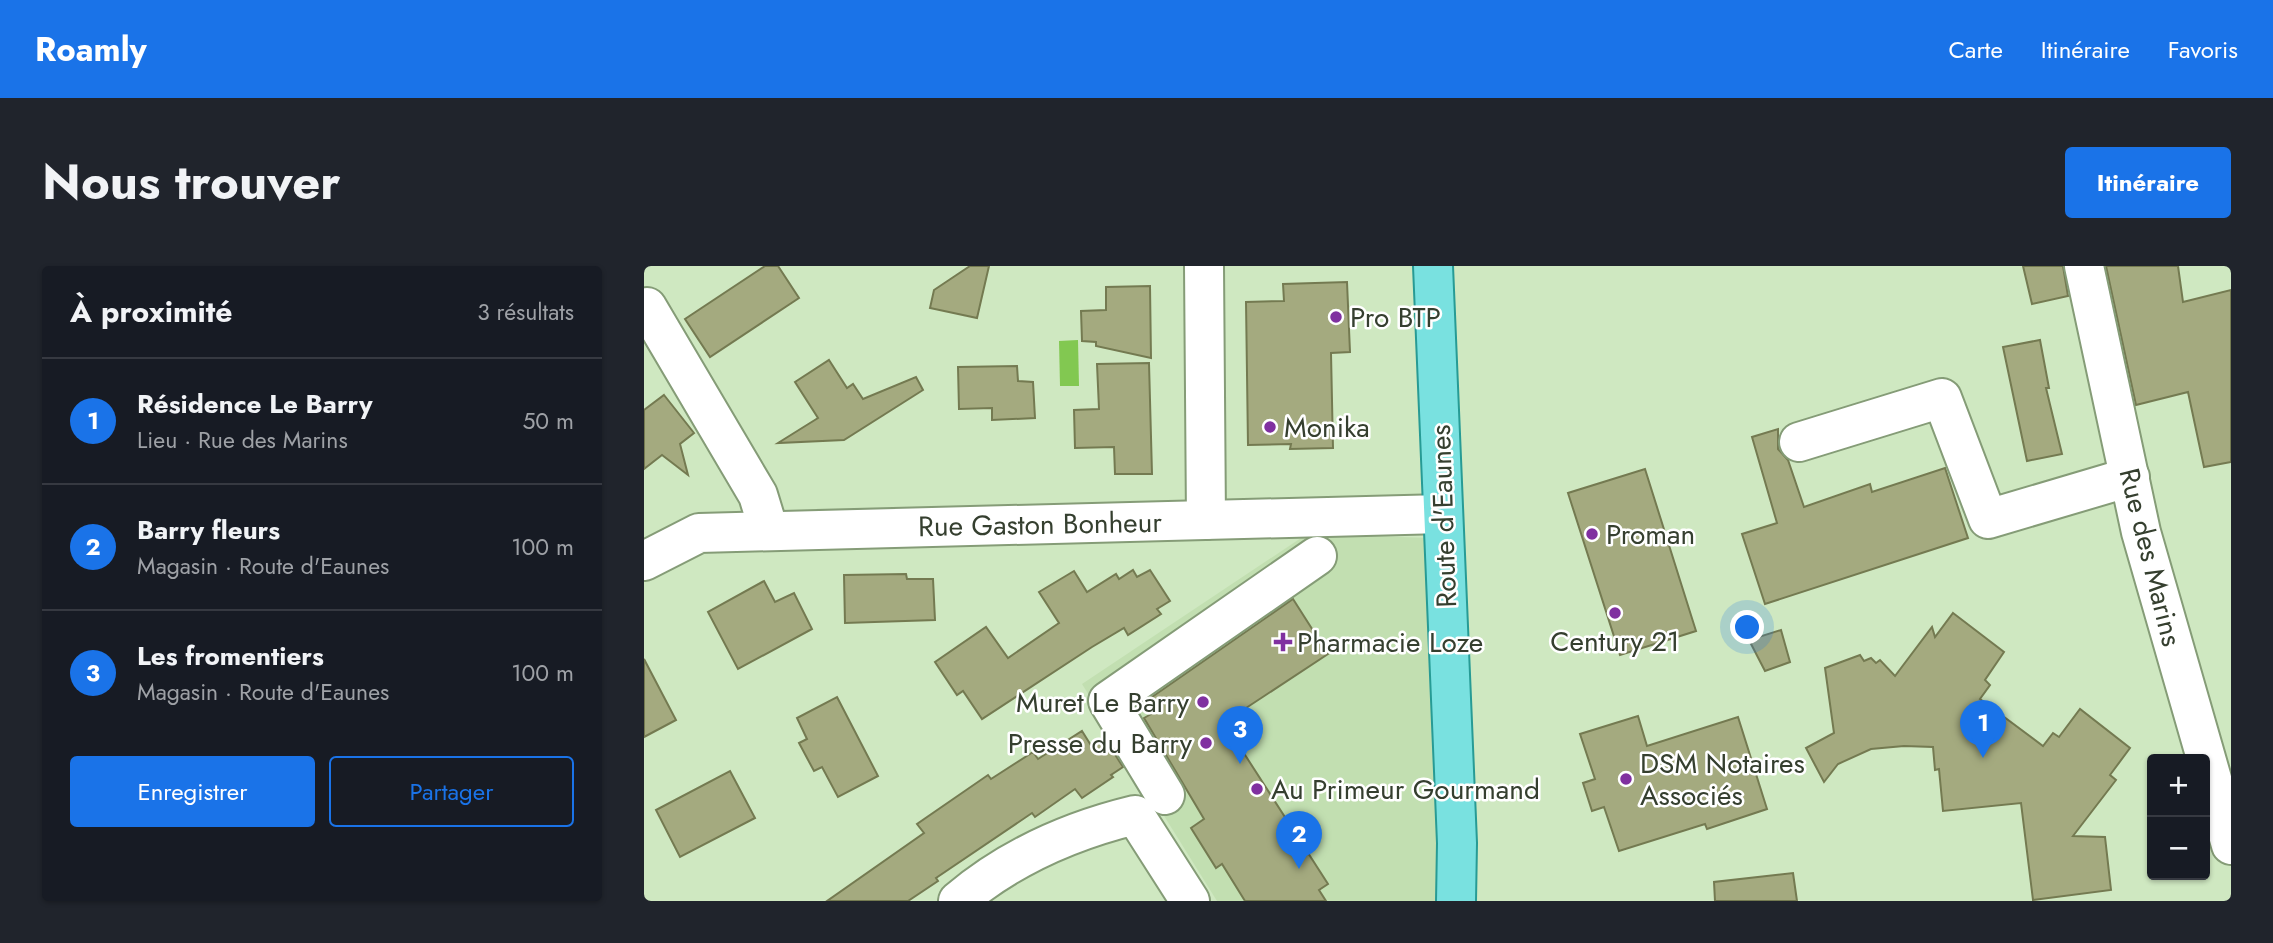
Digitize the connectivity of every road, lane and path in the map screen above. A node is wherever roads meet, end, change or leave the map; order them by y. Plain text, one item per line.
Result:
1 (1203, 266) edge
2 (1433, 266) edge
3 (2084, 266) edge
4 (647, 307) dead end
5 (1799, 442) dead end
6 (2130, 477) junction
7 (1443, 514) junction
8 (1206, 520) junction
9 (769, 531) junction
10 (1317, 556) dead end
11 (644, 562) edge
12 (2221, 778) edge
13 (1165, 794) dead end
14 (2231, 845) edge
15 (1457, 898) edge
16 (957, 901) edge
17 (1190, 901) edge

1 - 8 street
2 - 7 main road, Route d'Eaunes
3 - 6 street, Rue des Marins
4 - 9 street
5 - 6 street
6 - 12 street, Rue des Marins
7 - 8 street, Rue Gaston Bonheur
7 - 15 main road, Route d'Eaunes
8 - 9 street, Rue Gaston Bonheur
9 - 11 street, Rue Gaston Bonheur
10 - 13 street
12 - 14 street, Rue des Marins
16 - 17 street

